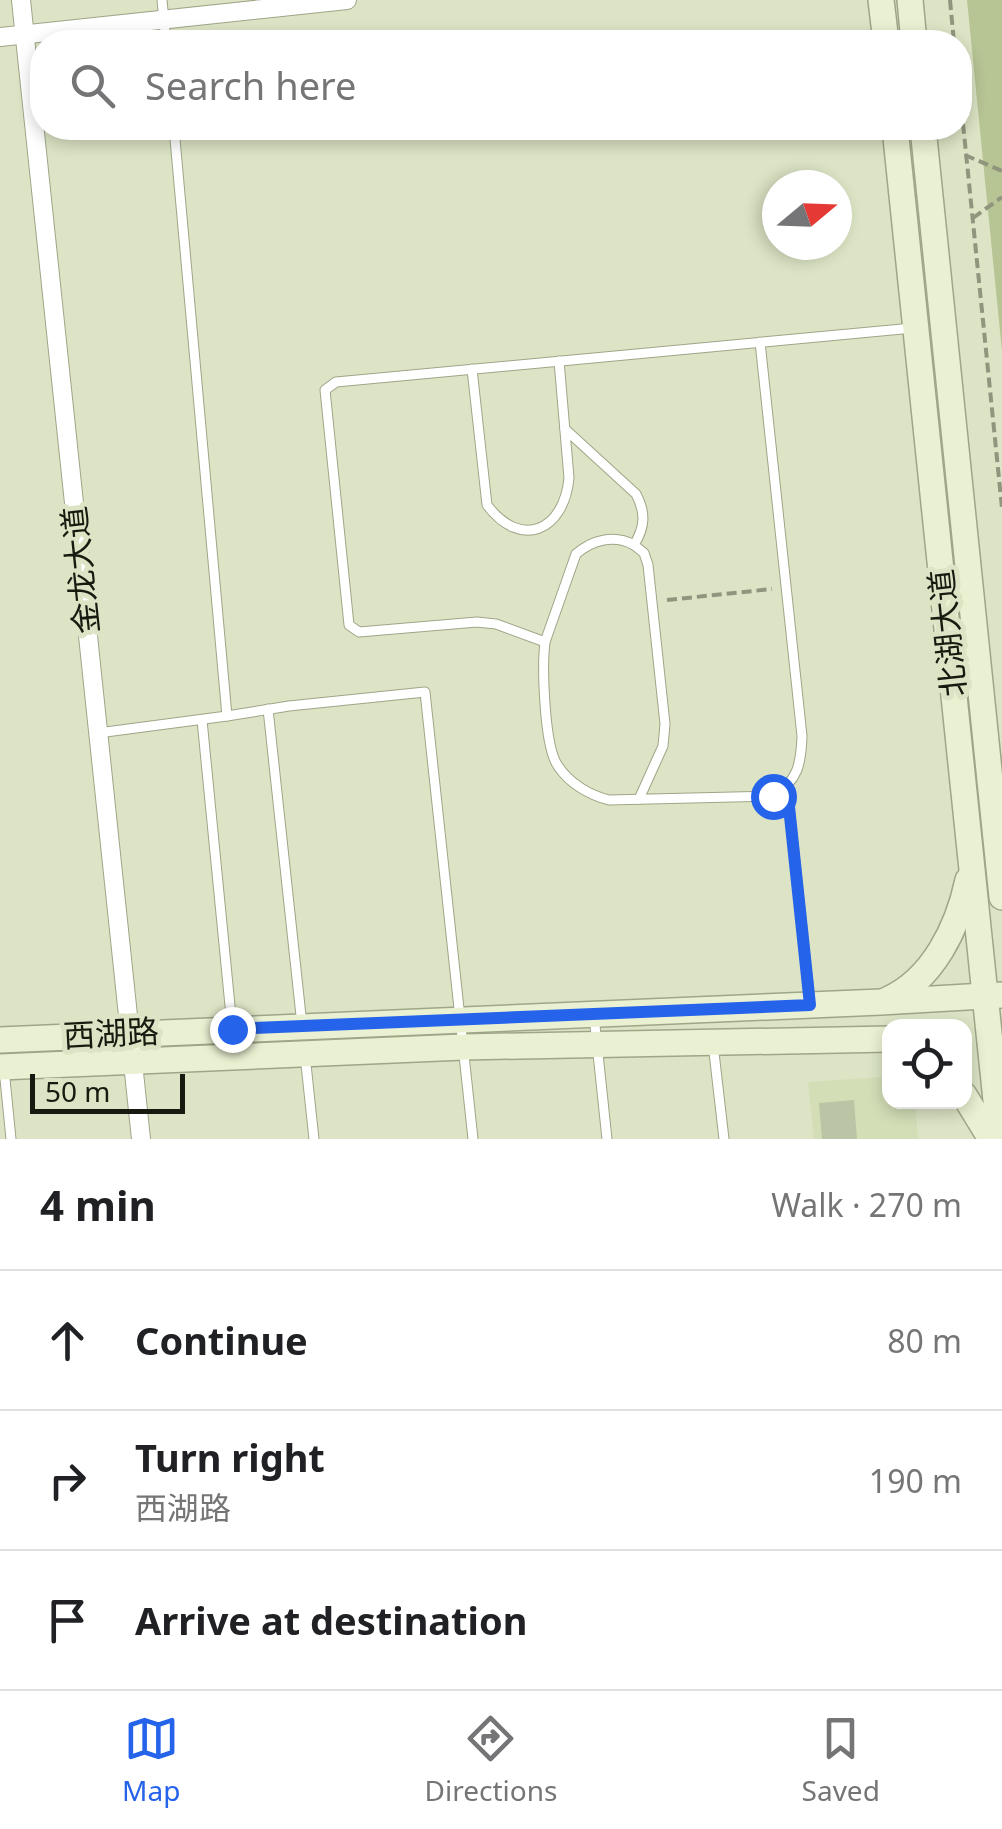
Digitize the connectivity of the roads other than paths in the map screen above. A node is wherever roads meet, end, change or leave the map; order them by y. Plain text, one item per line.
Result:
1 (20, 0) edge
2 (162, 0) edge
3 (347, 0) edge
4 (881, 0) edge
5 (910, 0) edge
6 (164, 20) junction
7 (71, 30) edge
8 (165, 30) edge
9 (885, 30) edge
10 (913, 30) edge
11 (30, 34) edge
12 (24, 35) junction
13 (0, 37) edge
14 (30, 92) edge
15 (35, 140) edge
16 (175, 140) edge
17 (895, 140) edge
18 (924, 140) edge
19 (916, 328) junction
20 (760, 342) junction
21 (559, 361) junction
22 (472, 369) junction
23 (564, 429) junction
24 (634, 545) junction
25 (546, 642) junction
26 (268, 710) junction
27 (226, 716) junction
28 (202, 720) junction
29 (98, 733) junction
30 (787, 788) junction
31 (639, 800) junction
32 (972, 860) junction
33 (1000, 862) edge
34 (1002, 898) edge
35 (994, 995) edge
36 (881, 1002) junction
37 (810, 1005) junction
38 (594, 1014) junction
39 (460, 1019) junction
40 (302, 1026) junction
41 (232, 1029) junction
42 (130, 1033) junction
43 (985, 1035) edge
44 (0, 1040) edge
45 (882, 1040) edge
46 (713, 1042) junction
47 (597, 1043) junction
48 (464, 1047) junction
49 (305, 1053) junction
50 (132, 1060) junction
51 (2, 1067) edge
52 (972, 1108) edge
53 (11, 1139) edge
54 (141, 1139) edge
55 (314, 1139) edge
56 (473, 1139) edge
57 (607, 1139) edge
58 (724, 1139) edge
59 (991, 1139) edge
60 (1000, 1139) edge

1 - 12 street, 金龙大道
2 - 6 lane
3 - 6 street
4 - 9 main road
5 - 10 main road
6 - 7 street
6 - 8 lane
11 - 12 street
12 - 13 street
12 - 14 street, 金龙大道
15 - 29 street, 金龙大道
16 - 27 lane
17 - 19 main road, 北湖大道
18 - 33 main road, 北湖大道
19 - 20 lane
19 - 32 main road, 北湖大道
20 - 21 lane
20 - 30 lane
21 - 22 lane
21 - 23 lane
22 - 23 lane
22 - 25 lane
23 - 24 lane
24 - 25 lane
24 - 31 lane
25 - 31 lane
26 - 27 lane
26 - 39 lane
26 - 40 lane
27 - 28 lane
28 - 29 lane
28 - 41 lane
29 - 42 street, 金龙大道
30 - 31 lane
30 - 37 lane
32 - 35 main road, 北湖大道
32 - 36 main road
33 - 34 main road, 北湖大道
35 - 36 main road, 西湖路
35 - 43 main road, 北湖大道
36 - 37 main road, 西湖路
37 - 38 main road, 西湖路
38 - 39 main road, 西湖路
38 - 47 lane
39 - 40 main road, 西湖路
39 - 48 lane
40 - 41 main road, 西湖路
40 - 49 lane
41 - 42 main road, 西湖路
42 - 44 main road, 西湖路
42 - 50 street, 金龙大道
43 - 60 main road, 北湖大道
45 - 46 main road, 西湖路
46 - 47 main road, 西湖路
46 - 58 lane
47 - 48 main road, 西湖路
47 - 57 lane
48 - 49 main road, 西湖路
48 - 56 lane
49 - 50 main road, 西湖路
49 - 55 lane
50 - 51 main road, 西湖路
50 - 54 street, 金龙大道
51 - 53 lane
52 - 59 main road

